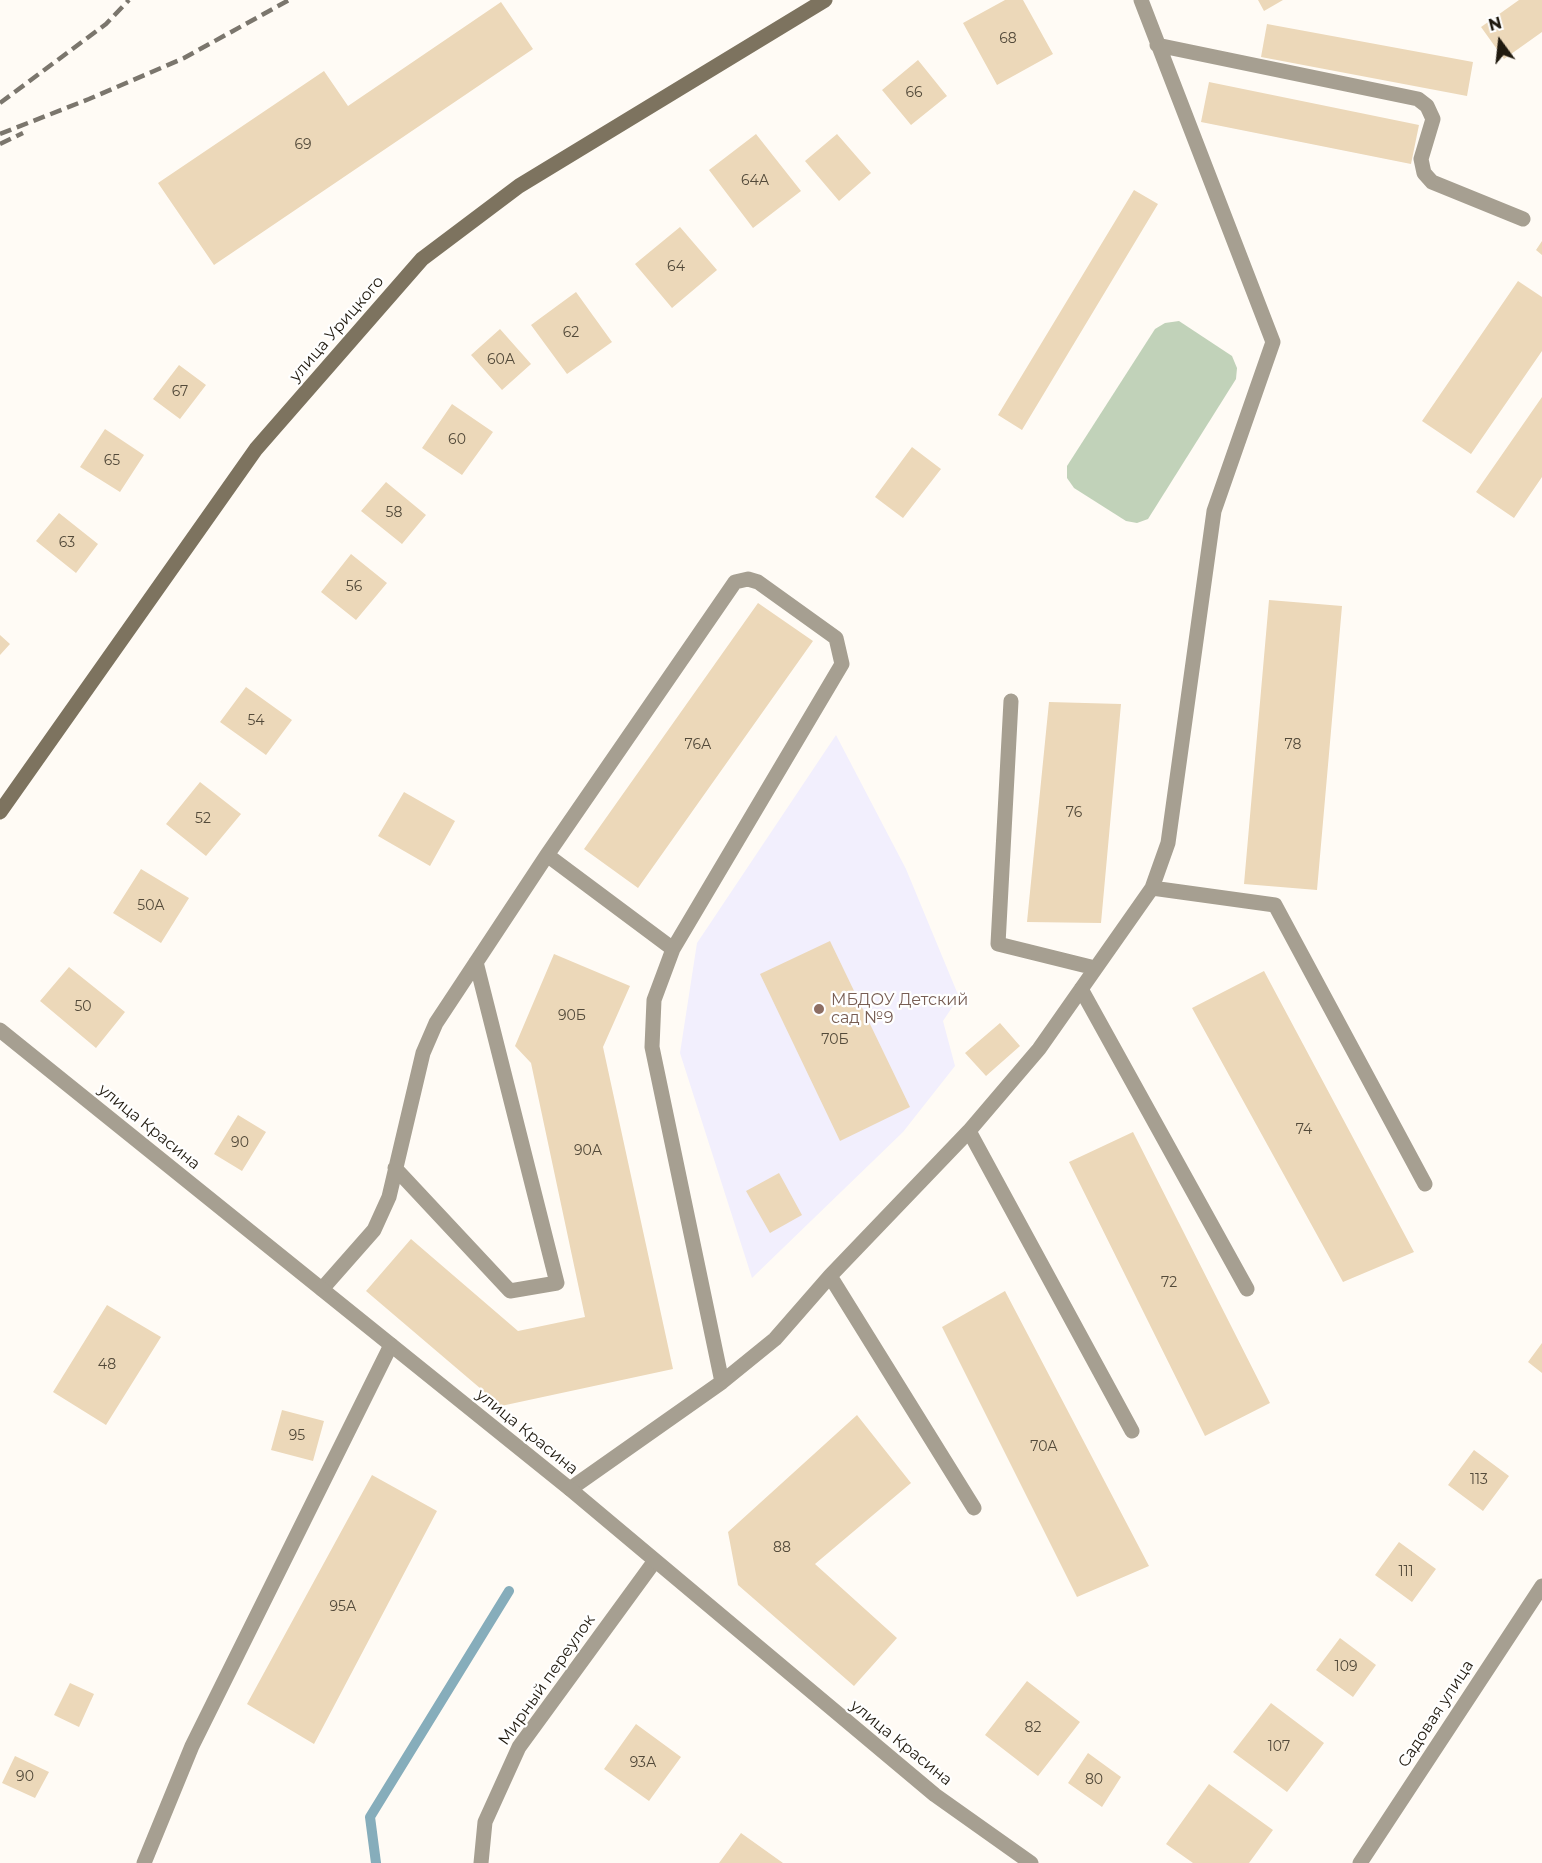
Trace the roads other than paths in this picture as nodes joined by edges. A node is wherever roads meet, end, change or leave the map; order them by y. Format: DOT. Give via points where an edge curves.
graph roads {
  1 [pos="825,0"];
  2 [pos="1141,0"];
  3 [pos="1157,45"];
  4 [pos="1523,219"];
  5 [pos="1011,701"];
  6 [pos="0,812"];
  7 [pos="547,855"];
  8 [pos="1152,888"];
  9 [pos="673,949"];
  10 [pos="476,962"];
  11 [pos="1095,968"];
  12 [pos="1081,988"];
  13 [pos="0,1030"];
  14 [pos="969,1131"];
  15 [pos="396,1168"];
  16 [pos="1425,1184"];
  17 [pos="830,1276"];
  18 [pos="322,1289"];
  19 [pos="1247,1289"];
  20 [pos="391,1345"];
  21 [pos="722,1382"];
  22 [pos="1132,1431"];
  23 [pos="570,1489"];
  24 [pos="974,1508"];
  25 [pos="654,1562"];
  26 [pos="1542,1586"];
  27 [pos="144,1863"];
  28 [pos="481,1863"];
  29 [pos="1031,1863"];
  30 [pos="1360,1863"];
  1 -- 6 [label="main road, улица Урицкого" via="519,186 422,259 256,449"];
  2 -- 3 [label="street"];
  3 -- 4 [label="street" via="1418,99 1433,119 1421,159 1424,173 1432,182"];
  3 -- 8 [label="street" via="1273,342 1214,511 1168,843"];
  5 -- 11 [label="street" via="998,944"];
  7 -- 9 [label="street"];
  7 -- 9 [label="street" via="735,582 758,582 836,638 842,664"];
  7 -- 10 [label="street"];
  8 -- 11 [label="street"];
  8 -- 16 [label="street" via="1275,905"];
  9 -- 21 [label="street" via="654,1000 652,1047"];
  10 -- 15 [label="street" via="436,1023 423,1053"];
  10 -- 15 [label="street" via="557,1283 510,1291"];
  11 -- 12 [label="street"];
  12 -- 14 [label="street" via="1039,1049"];
  12 -- 19 [label="street"];
  13 -- 18 [label="street, улица Красина"];
  14 -- 17 [label="street"];
  14 -- 22 [label="street"];
  15 -- 18 [label="street" via="389,1197 374,1230"];
  17 -- 21 [label="street" via="775,1339"];
  17 -- 24 [label="street"];
  18 -- 20 [label="street, улица Красина"];
  20 -- 23 [label="street, улица Красина"];
  20 -- 27 [label="street" via="192,1746"];
  21 -- 23 [label="street"];
  23 -- 25 [label="street, улица Красина"];
  25 -- 28 [label="street, Мирный переулок" via="519,1747 485,1822"];
  25 -- 29 [label="street, улица Красина" via="935,1795"];
  26 -- 30 [label="street, Садовая улица"];
}
